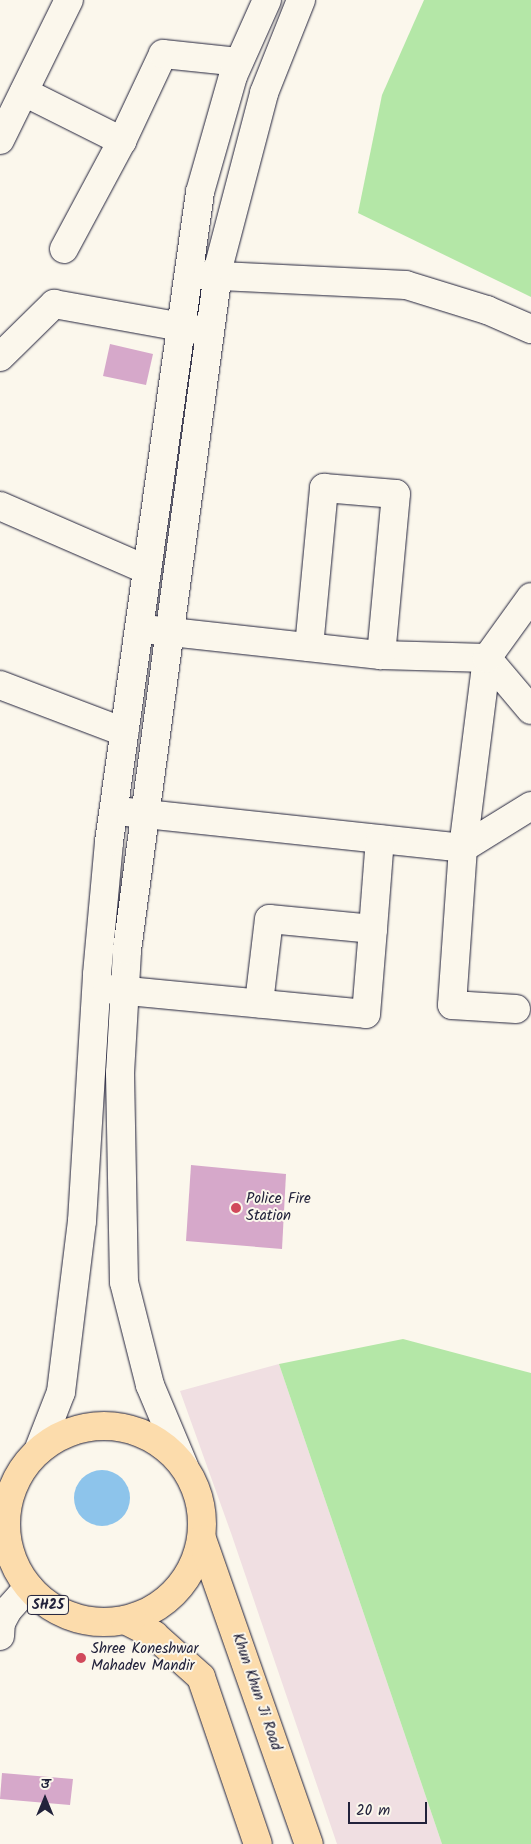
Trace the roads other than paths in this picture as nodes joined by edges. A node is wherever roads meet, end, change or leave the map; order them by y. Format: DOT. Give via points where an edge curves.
graph roads {
  1 [pos="69,0"];
  2 [pos="267,0"];
  3 [pos="301,0"];
  4 [pos="239,62"];
  5 [pos="24,92"];
  6 [pos="0,140"];
  7 [pos="122,140"];
  8 [pos="64,249"];
  9 [pos="189,273"];
  10 [pos="217,277"];
  11 [pos="181,328"];
  12 [pos="531,329"];
  13 [pos="210,332"];
  14 [pos="0,357"];
  15 [pos="0,506"];
  16 [pos="147,570"];
  17 [pos="531,597"];
  18 [pos="139,629"];
  19 [pos="171,632"];
  20 [pos="309,647"];
  21 [pos="381,655"];
  22 [pos="487,658"];
  23 [pos="0,685"];
  24 [pos="531,710"];
  25 [pos="124,732"];
  26 [pos="531,806"];
  27 [pos="113,811"];
  28 [pos="146,814"];
  29 [pos="380,839"];
  30 [pos="463,848"];
  31 [pos="374,929"];
  32 [pos="96,988"];
  33 [pos="124,991"];
  34 [pos="259,1003"];
  35 [pos="516,1009"];
  36 [pos="38,1450"];
  37 [pos="184,1466"];
  38 [pos="7,1487"];
  39 [pos="202,1540"];
  40 [pos="5,1551"];
  41 [pos="29,1587"];
  42 [pos="125,1620"];
  43 [pos="0,1636"];
  44 [pos="258,1844"];
  45 [pos="309,1844"];
  1 -- 5 [label="street"];
  2 -- 4 [label="street"];
  3 -- 10 [label="street" via="264,93 247,149"];
  4 -- 7 [label="street" via="162,54"];
  4 -- 9 [label="street" via="200,192"];
  5 -- 6 [label="street"];
  5 -- 7 [label="street"];
  7 -- 8 [label="street"];
  9 -- 10 [label="street"];
  9 -- 11 [label="street"];
  10 -- 12 [label="street" via="406,285 487,310"];
  10 -- 13 [label="street"];
  11 -- 13 [label="street"];
  11 -- 14 [label="street" via="54,304"];
  11 -- 16 [label="street"];
  13 -- 19 [label="street"];
  15 -- 16 [label="street"];
  16 -- 18 [label="street"];
  17 -- 22 [label="street"];
  18 -- 19 [label="street"];
  18 -- 25 [label="street"];
  19 -- 20 [label="street"];
  19 -- 28 [label="street"];
  20 -- 21 [label="street"];
  20 -- 21 [label="street" via="324,488 396,494"];
  21 -- 22 [label="street"];
  22 -- 24 [label="street"];
  22 -- 30 [label="street"];
  23 -- 25 [label="street"];
  25 -- 27 [label="street"];
  26 -- 30 [label="street"];
  27 -- 28 [label="street"];
  27 -- 32 [label="street"];
  28 -- 29 [label="street"];
  28 -- 33 [label="street"];
  29 -- 30 [label="street"];
  29 -- 31 [label="street"];
  30 -- 35 [label="street" via="452,1005"];
  31 -- 34 [label="street" via="269,919"];
  31 -- 34 [label="street" via="366,1014"];
  32 -- 33 [label="street"];
  32 -- 36 [label="street" via="82,1221 61,1392"];
  33 -- 34 [label="street"];
  33 -- 37 [label="street" via="120,1073 124,1282 150,1385"];
  36 -- 37 [label="main road, SH25" via="66,1433 98,1425 131,1429 161,1443"];
  36 -- 38 [label="main road, SH25"];
  37 -- 39 [label="main road, SH25" via="197,1488"];
  38 -- 40 [label="main road, SH25"];
  39 -- 42 [label="main road, SH25" via="193,1568 176,1592 152,1610"];
  39 -- 45 [label="main road, Khun Khun Ji Road / SH25"];
  40 -- 41 [label="main road, SH25"];
  41 -- 42 [label="main road, SH25" via="48,1605 72,1617 98,1622"];
  41 -- 43 [label="street" via="8,1610 1,1623"];
  42 -- 44 [label="main road" via="154,1635 201,1677"];
}
